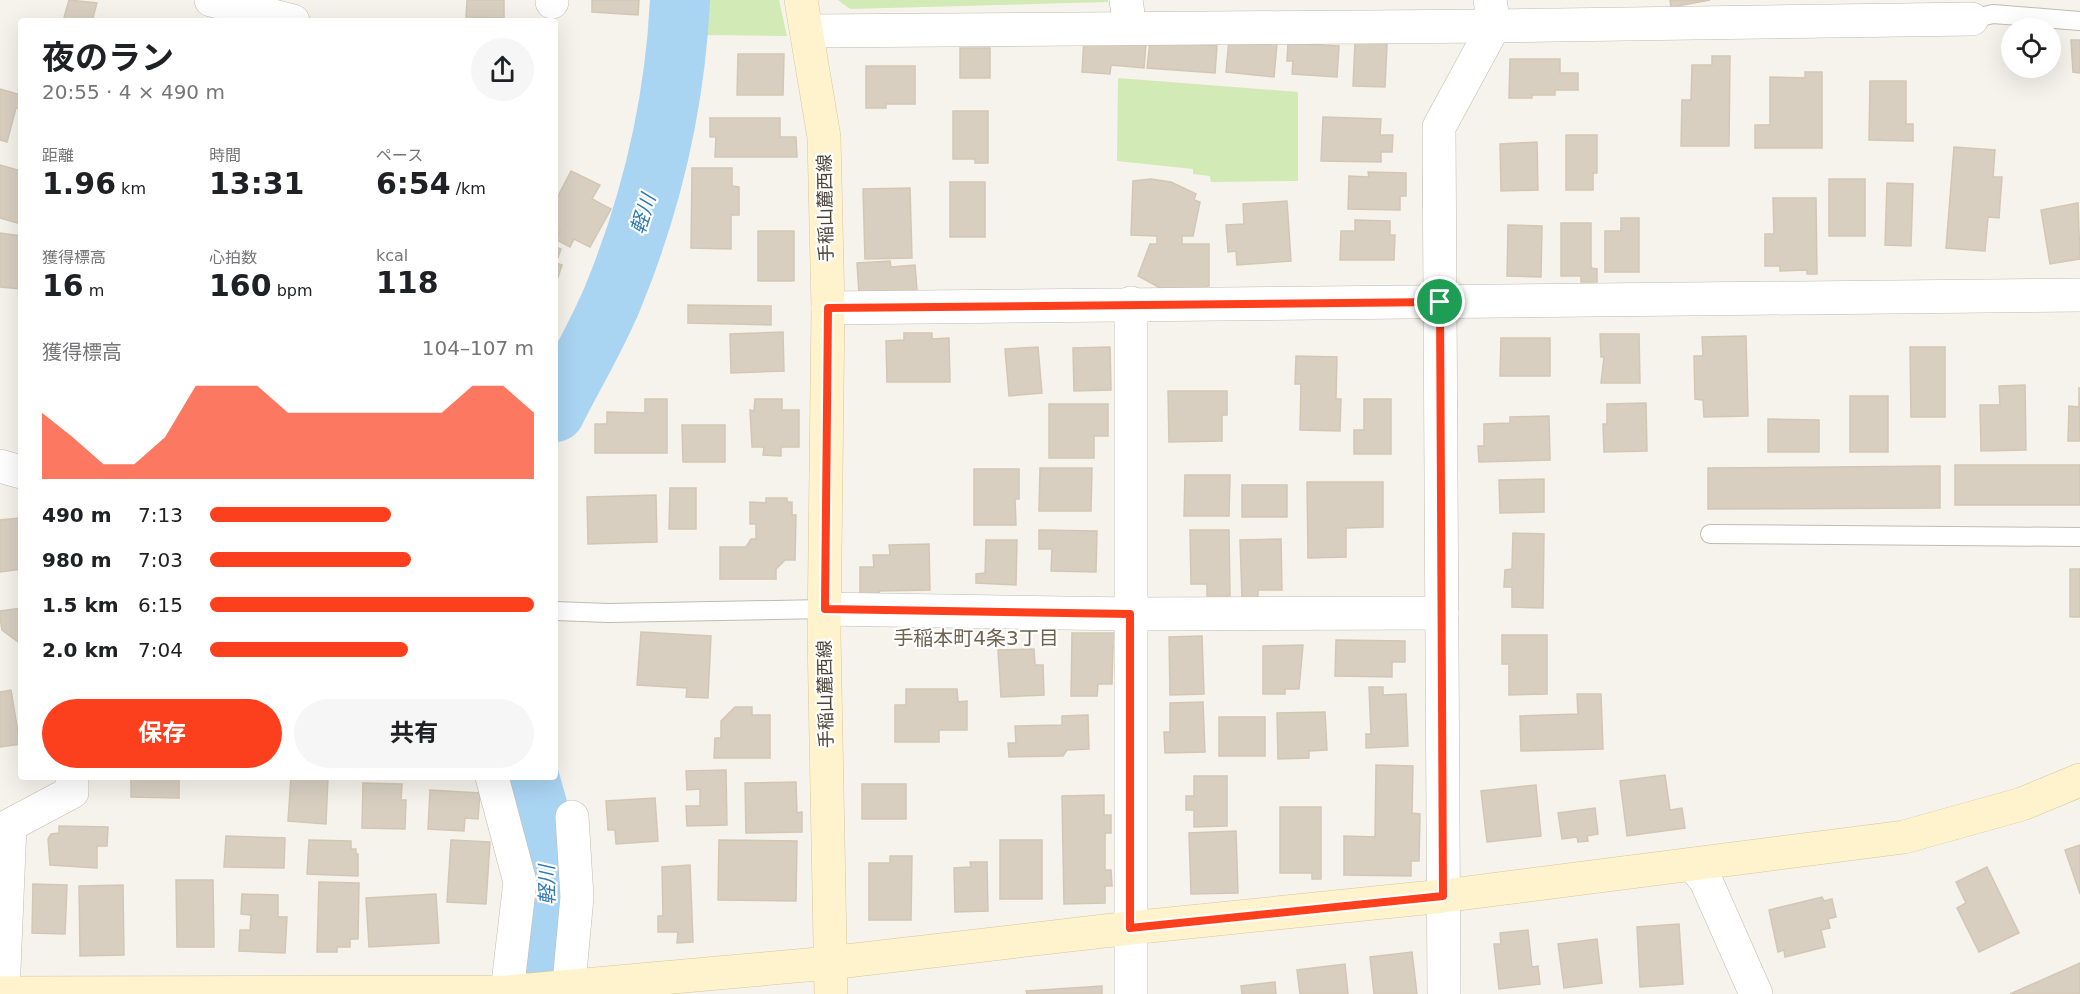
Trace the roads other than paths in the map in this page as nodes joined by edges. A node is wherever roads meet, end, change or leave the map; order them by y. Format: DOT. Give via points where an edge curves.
graph roads {
  1 [pos="211,0"];
  2 [pos="1492,13"];
  3 [pos="1128,14"];
  4 [pos="804,16"];
  5 [pos="280,18"];
  6 [pos="1972,19"];
  7 [pos="2080,21"];
  8 [pos="2080,295"];
  9 [pos="1440,302"];
  10 [pos="1131,303"];
  11 [pos="828,308"];
  12 [pos="0,466"];
  13 [pos="18,471"];
  14 [pos="1710,534"];
  15 [pos="2080,537"];
  16 [pos="825,609"];
  17 [pos="558,611"];
  18 [pos="1442,613"];
  19 [pos="1130,614"];
  20 [pos="72,780"];
  21 [pos="493,780"];
  22 [pos="2080,780"];
  23 [pos="572,817"];
  24 [pos="1694,866"];
  25 [pos="1443,896"];
  26 [pos="1130,928"];
  27 [pos="830,979"];
  28 [pos="569,990"];
  29 [pos="223,992"];
  30 [pos="507,992"];
  31 [pos="2,993"];
  32 [pos="1131,994"];
  33 [pos="1444,994"];
  34 [pos="1756,994"];
  1 -- 5 [label="street"];
  2 -- 3 [label="street"];
  2 -- 6 [label="street"];
  2 -- 9 [label="street" via="1439,127"];
  3 -- 4 [label="street"];
  4 -- 11 [label="street, 手稲山麓西線" via="824,137"];
  6 -- 7 [label="lane" via="1993,14"];
  8 -- 9 [label="street"];
  9 -- 10 [label="street"];
  9 -- 18 [label="street"];
  10 -- 11 [label="street"];
  10 -- 19 [label="street"];
  11 -- 16 [label="street, 手稲山麓西線"];
  12 -- 13 [label="street"];
  14 -- 15 [label="lane"];
  16 -- 17 [label="lane"];
  16 -- 19 [label="street"];
  16 -- 27 [label="street, 手稲山麓西線"];
  18 -- 19 [label="street"];
  18 -- 25 [label="street"];
  19 -- 26 [label="street"];
  20 -- 31 [label="street" via="72,792 10,825"];
  21 -- 30 [label="street" via="520,882"];
  22 -- 24 [label="street" via="2022,804 1904,837"];
  23 -- 28 [label="street" via="577,897"];
  24 -- 25 [label="street"];
  24 -- 34 [label="street" via="1706,881"];
  25 -- 26 [label="street"];
  25 -- 33 [label="street"];
  26 -- 27 [label="street"];
  26 -- 32 [label="street"];
  27 -- 28 [label="street"];
  28 -- 30 [label="street"];
  29 -- 30 [label="street"];
  29 -- 31 [label="street"];
}
